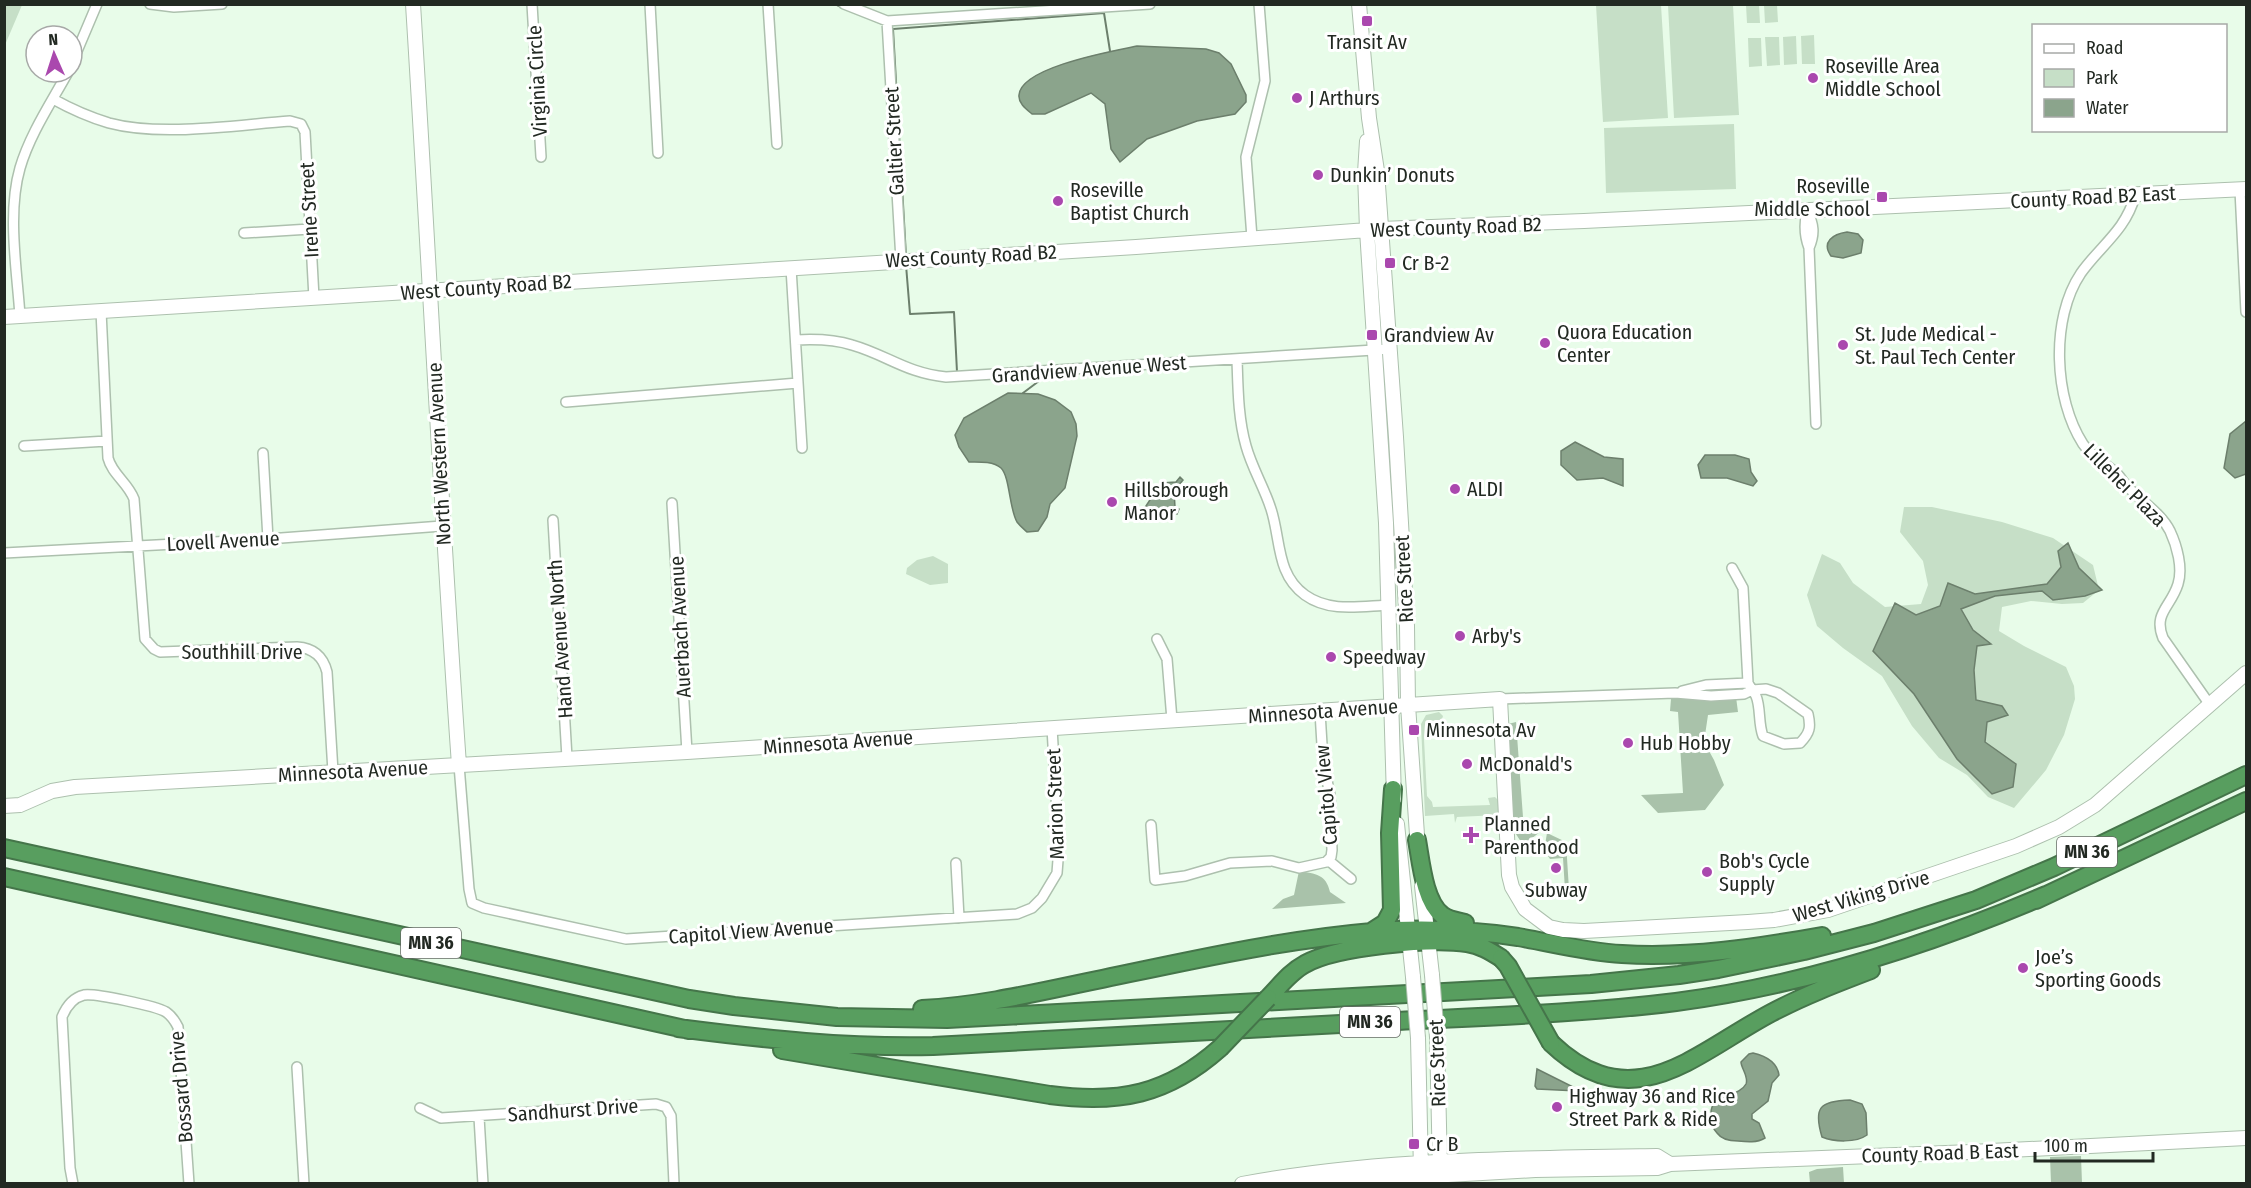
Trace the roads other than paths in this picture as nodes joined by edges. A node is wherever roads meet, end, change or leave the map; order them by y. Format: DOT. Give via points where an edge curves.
graph roads {
  1 [pos="97,4"];
  2 [pos="150,4"];
  3 [pos="222,4"];
  4 [pos="413,4"];
  5 [pos="532,4"];
  6 [pos="650,4"];
  7 [pos="768,4"];
  8 [pos="844,4"];
  9 [pos="968,4"];
  10 [pos="1150,4"];
  11 [pos="1259,4"];
  12 [pos="1359,4"];
  13 [pos="1060,7"];
  14 [pos="969,16"];
  15 [pos="887,21"];
  16 [pos="84,35"];
  17 [pos="61,84"];
  18 [pos="53,99"];
  19 [pos="777,144"];
  20 [pos="658,153"];
  21 [pos="541,157"];
  22 [pos="2244,189"];
  23 [pos="2135,196"];
  24 [pos="1939,205"];
  25 [pos="1807,211"];
  26 [pos="310,229"];
  27 [pos="1374,230"];
  28 [pos="244,233"];
  29 [pos="1252,238"];
  30 [pos="901,260"];
  31 [pos="791,268"];
  32 [pos="431,291"];
  33 [pos="314,298"];
  34 [pos="101,311"];
  35 [pos="2247,312"];
  36 [pos="20,316"];
  37 [pos="4,317"];
  38 [pos="795,340"];
  39 [pos="1390,349"];
  40 [pos="1374,350"];
  41 [pos="1236,359"];
  42 [pos="798,383"];
  43 [pos="566,402"];
  44 [pos="1816,424"];
  45 [pos="107,441"];
  46 [pos="24,447"];
  47 [pos="802,448"];
  48 [pos="263,453"];
  49 [pos="672,503"];
  50 [pos="552,520"];
  51 [pos="442,526"];
  52 [pos="268,540"];
  53 [pos="138,545"];
  54 [pos="4,553"];
  55 [pos="1732,568"];
  56 [pos="1390,605"];
  57 [pos="1158,639"];
  58 [pos="2247,673"];
  59 [pos="1750,686"];
  60 [pos="1500,699"];
  61 [pos="1408,705"];
  62 [pos="2210,705"];
  63 [pos="1392,706"];
  64 [pos="1320,712"];
  65 [pos="1172,720"];
  66 [pos="1052,728"];
  67 [pos="687,752"];
  68 [pos="567,758"];
  69 [pos="459,765"];
  70 [pos="333,772"];
  71 [pos="2247,775"];
  72 [pos="1393,789"];
  73 [pos="2247,801"];
  74 [pos="4,806"];
  75 [pos="1151,825"];
  76 [pos="4,839"];
  77 [pos="1417,840"];
  78 [pos="4,848"];
  79 [pos="1328,860"];
  80 [pos="956,864"];
  81 [pos="93,867"];
  82 [pos="4,877"];
  83 [pos="1351,879"];
  84 [pos="4,883"];
  85 [pos="88,895"];
  86 [pos="2046,895"];
  87 [pos="472,903"];
  88 [pos="1032,908"];
  89 [pos="1923,917"];
  90 [pos="959,918"];
  91 [pos="1371,932"];
  92 [pos="1428,935"];
  93 [pos="1408,936"];
  94 [pos="1518,937"];
  95 [pos="770,1011"];
  96 [pos="678,1028"];
  97 [pos="297,1068"];
  98 [pos="420,1108"];
  99 [pos="479,1117"];
  100 [pos="2247,1138"];
  101 [pos="1421,1174"];
  102 [pos="1440,1174"];
  103 [pos="73,1184"];
  104 [pos="189,1184"];
  105 [pos="304,1184"];
  106 [pos="483,1184"];
  107 [pos="674,1184"];
  108 [pos="1242,1184"];
  109 [pos="1292,1184"];
  1 -- 16 [label="street"];
  2 -- 3 [label="street"];
  4 -- 32 [label="street, North Western Avenue"];
  5 -- 21 [label="street, Virginia Circle"];
  6 -- 20 [label="street"];
  7 -- 19 [label="street"];
  8 -- 15 [label="street"];
  9 -- 14 [label="street"];
  10 -- 13 [label="street"];
  11 -- 29 [label="street" via="1265,81 1246,156"];
  12 -- 27 [label="street, Rice Street" via="1369,118 1365,173"];
  13 -- 14 [label="street"];
  14 -- 15 [label="street"];
  15 -- 30 [label="street, Galtier Street"];
  17 -- 18 [label="street"];
  18 -- 26 [label="street, Irene Street" via="89,116 130,127 301,124 305,132"];
  18 -- 36 [label="street" via="26,152 16,185 14,220"];
  22 -- 23 [label="street, County Road B2 East"];
  22 -- 35 [label="street"];
  23 -- 24 [label="street, County Road B2 East"];
  23 -- 62 [label="street, Lillehei Plaza" via="2123,224 2072,289 2062,330 2060,378 2083,444 2116,472 2170,530 2180,573 2174,595 2158,624 2173,654"];
  24 -- 25 [label="street, West County Road B2"];
  25 -- 27 [label="street, West County Road B2"];
  25 -- 44 [label="street" via="1804,223 1809,248"];
  26 -- 28 [label="street"];
  26 -- 33 [label="street, Irene Street"];
  27 -- 29 [label="street, West County Road B2"];
  27 -- 39 [label="street, Rice Street"];
  27 -- 40 [label="street, Rice Street"];
  29 -- 30 [label="street, West County Road B2"];
  30 -- 31 [label="street, West County Road B2"];
  31 -- 32 [label="street, West County Road B2"];
  31 -- 38 [label="street"];
  32 -- 33 [label="street, West County Road B2"];
  32 -- 51 [label="street, North Western Avenue"];
  33 -- 34 [label="street, West County Road B2"];
  34 -- 36 [label="street, West County Road B2"];
  34 -- 45 [label="street"];
  36 -- 37 [label="street, West County Road B2"];
  38 -- 41 [label="street, Grandview Avenue West" via="845,343 908,369 946,377"];
  38 -- 42 [label="street"];
  39 -- 40 [label="street, Grandview Avenue West"];
  39 -- 61 [label="street, Rice Street"];
  40 -- 41 [label="street, Grandview Avenue West"];
  40 -- 56 [label="street, Rice Street"];
  41 -- 56 [label="street" via="1245,445 1271,507 1280,557 1289,579 1304,594 1324,605"];
  42 -- 43 [label="street"];
  42 -- 47 [label="street"];
  45 -- 46 [label="street"];
  45 -- 53 [label="street" via="110,465 134,499"];
  48 -- 52 [label="street"];
  49 -- 67 [label="street, Auerbach Avenue"];
  50 -- 68 [label="street, Hand Avenue North"];
  51 -- 52 [label="street, Lovell Avenue"];
  51 -- 69 [label="street, North Western Avenue"];
  52 -- 53 [label="street, Lovell Avenue"];
  53 -- 54 [label="street, Lovell Avenue"];
  53 -- 70 [label="street, Southhill Drive" via="144,634 154,649 166,652 303,647 321,658 327,674"];
  55 -- 59 [label="street" via="1743,588"];
  56 -- 63 [label="street, Rice Street"];
  57 -- 65 [label="street" via="1167,659"];
  58 -- 62 [label="street, West Viking Drive"];
  59 -- 59 [label="street, Minnesota Avenue" via="1757,698 1763,736 1784,744 1800,743 1811,726 1808,714 1778,693"];
  59 -- 60 [label="street, Minnesota Avenue" via="1744,694 1711,696 1675,693"];
  60 -- 61 [label="street, Minnesota Avenue"];
  60 -- 62 [label="street, West Viking Drive" via="1512,887 1536,919 1548,927 1577,931 1802,916 1861,900 2016,846 2095,805"];
  61 -- 63 [label="street, Minnesota Avenue"];
  61 -- 77 [label="street, Rice Street"];
  63 -- 64 [label="street, Minnesota Avenue"];
  63 -- 72 [label="street, Rice Street"];
  64 -- 65 [label="street, Minnesota Avenue"];
  64 -- 79 [label="street, Capitol View" via="1330,795 1332,850"];
  65 -- 66 [label="street, Minnesota Avenue"];
  66 -- 67 [label="street, Minnesota Avenue"];
  66 -- 88 [label="street, Marion Street" via="1057,873"];
  67 -- 68 [label="street, Minnesota Avenue"];
  68 -- 69 [label="street, Minnesota Avenue"];
  69 -- 70 [label="street, Minnesota Avenue"];
  69 -- 87 [label="street, North Western Avenue"];
  70 -- 74 [label="street, Minnesota Avenue" via="75,787 20,805"];
  71 -- 89 [label="highway, MN 36" via="2055,867"];
  72 -- 91 [label="highway" via="1392,910 1385,924"];
  72 -- 93 [label="street, Rice Street"];
  73 -- 86 [label="highway, MN 36"];
  75 -- 79 [label="street, Capitol View" via="1155,880 1230,863 1272,861 1299,868"];
  76 -- 81 [label="highway"];
  77 -- 92 [label="street, Rice Street"];
  77 -- 94 [label="highway" via="1432,903 1444,916"];
  78 -- 81 [label="highway, MN 36"];
  79 -- 83 [label="street"];
  80 -- 90 [label="street"];
  81 -- 95 [label="highway, MN 36" via="644,990"];
  82 -- 85 [label="highway, MN 36"];
  84 -- 85 [label="highway"];
  85 -- 96 [label="highway, MN 36"];
  86 -- 92 [label="highway, bridge" via="1966,935 1797,1000 1695,1058 1648,1077 1612,1078 1594,1073 1565,1056 1551,1043 1501,958 1482,947"];
  86 -- 96 [label="highway, MN 36" via="1979,924 1829,971 1712,996 1593,1010 913,1047 802,1042"];
  87 -- 90 [label="street, Capitol View Avenue" via="626,939"];
  88 -- 90 [label="street, Capitol View Avenue" via="1017,914"];
  89 -- 94 [label="highway" via="1746,949 1692,954 1621,954"];
  89 -- 95 [label="highway, MN 36" via="1803,951 1718,969 1591,984 946,1019"];
  91 -- 93 [label="highway"];
  91 -- 95 [label="highway" via="1259,947 966,1006"];
  92 -- 93 [label="highway"];
  92 -- 94 [label="highway" via="1454,929"];
  92 -- 102 [label="street, Rice Street, bridge" via="1437,1037"];
  93 -- 96 [label="highway, bridge" via="1306,963 1220,1048 1192,1070 1162,1087 1125,1096 1092,1099 1050,1095 747,1044"];
  93 -- 101 [label="street, Rice Street, bridge" via="1418,1038"];
  97 -- 105 [label="street"];
  98 -- 99 [label="street, Sandhurst Drive" via="441,1118"];
  99 -- 106 [label="street"];
  99 -- 107 [label="street, Sandhurst Drive" via="656,1104 666,1107 671,1116"];
  100 -- 102 [label="street, County Road B East" via="1670,1164 1657,1168"];
  101 -- 102 [label="street, County Road B East"];
  101 -- 108 [label="street" via="1293,1174"];
  101 -- 109 [label="street"];
  103 -- 104 [label="street, Bossard Drive" via="61,1025 68,1004 90,994 157,1009 175,1020 180,1035"];
}
